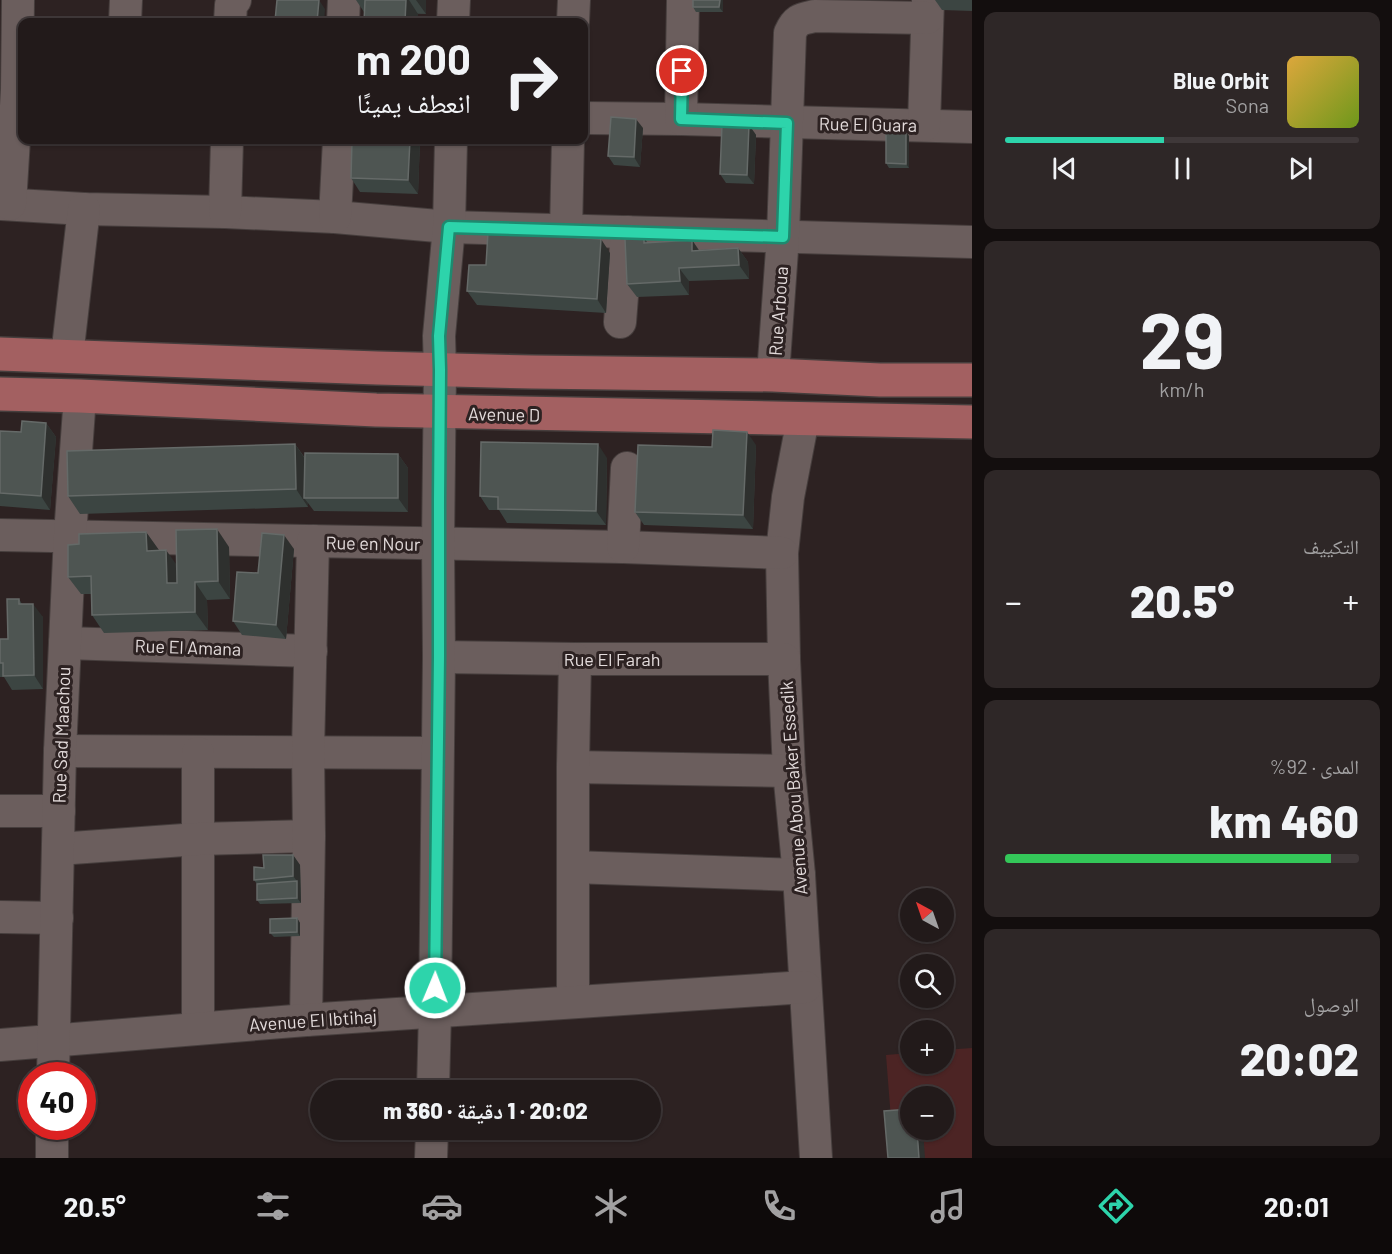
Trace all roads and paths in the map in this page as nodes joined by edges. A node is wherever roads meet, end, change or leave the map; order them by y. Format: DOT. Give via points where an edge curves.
graph roads {
  1 [pos="18,0"];
  2 [pos="126,0"];
  3 [pos="235,0"];
  4 [pos="344,0"];
  5 [pos="454,0"];
  6 [pos="574,0"];
  7 [pos="683,0"];
  8 [pos="928,9"];
  9 [pos="125,18"];
  10 [pos="230,18"];
  11 [pos="343,18"];
  12 [pos="453,18"];
  13 [pos="573,18"];
  14 [pos="13,90"];
  15 [pos="588,118"];
  16 [pos="681,119"];
  17 [pos="787,123"];
  18 [pos="924,125"];
  19 [pos="972,128"];
  20 [pos="227,144"];
  21 [pos="339,144"];
  22 [pos="451,144"];
  23 [pos="568,144"];
  24 [pos="5,204"];
  25 [pos="84,209"];
  26 [pos="225,212"];
  27 [pos="335,217"];
  28 [pos="449,227"];
  29 [pos="566,231"];
  30 [pos="627,232"];
  31 [pos="783,237"];
  32 [pos="972,242"];
  33 [pos="620,322"];
  34 [pos="0,354"];
  35 [pos="67,356"];
  36 [pos="440,370"];
  37 [pos="773,375"];
  38 [pos="972,380"];
  39 [pos="0,393"];
  40 [pos="80,396"];
  41 [pos="440,412"];
  42 [pos="803,419"];
  43 [pos="972,422"];
  44 [pos="627,468"];
  45 [pos="0,535"];
  46 [pos="70,536"];
  47 [pos="314,541"];
  48 [pos="438,544"];
  49 [pos="624,547"];
  50 [pos="782,553"];
  51 [pos="64,643"];
  52 [pos="311,651"];
  53 [pos="439,657"];
  54 [pos="575,659"];
  55 [pos="784,659"];
  56 [pos="60,751"];
  57 [pos="308,752"];
  58 [pos="198,753"];
  59 [pos="437,753"];
  60 [pos="573,767"];
  61 [pos="789,771"];
  62 [pos="0,811"];
  63 [pos="59,812"];
  64 [pos="309,836"];
  65 [pos="198,839"];
  66 [pos="58,849"];
  67 [pos="573,867"];
  68 [pos="798,875"];
  69 [pos="0,917"];
  70 [pos="57,918"];
  71 [pos="805,987"];
  72 [pos="573,1002"];
  73 [pos="435,1011"];
  74 [pos="306,1020"];
  75 [pos="198,1028"];
  76 [pos="54,1041"];
  77 [pos="0,1045"];
  78 [pos="53,1062"];
  79 [pos="433,1080"];
  80 [pos="52,1140"];
  81 [pos="432,1140"];
  82 [pos="52,1158"];
  83 [pos="431,1158"];
  84 [pos="816,1158"];
  1 -- 14 [label="street"];
  2 -- 9 [label="street"];
  3 -- 10 [label="street"];
  4 -- 11 [label="street"];
  5 -- 12 [label="street"];
  6 -- 13 [label="street"];
  7 -- 16 [label="street"];
  8 -- 17 [label="street, Rue Arboua" via="815,16 794,24 790,33"];
  8 -- 18 [label="street"];
  14 -- 24 [label="street"];
  15 -- 16 [label="street, Rue El Guara"];
  16 -- 17 [label="street, Rue El Guara"];
  17 -- 18 [label="street, Rue El Guara"];
  17 -- 31 [label="street, Rue Arboua"];
  18 -- 19 [label="street, Rue El Guara"];
  20 -- 26 [label="street"];
  21 -- 27 [label="street"];
  22 -- 28 [label="street"];
  23 -- 29 [label="street"];
  24 -- 25 [label="street"];
  25 -- 26 [label="street"];
  25 -- 35 [label="street"];
  26 -- 27 [label="street"];
  27 -- 28 [label="street"];
  28 -- 29 [label="street"];
  28 -- 36 [label="street" via="439,336"];
  29 -- 30 [label="street"];
  30 -- 31 [label="street"];
  30 -- 33 [label="street"];
  31 -- 32 [label="street"];
  31 -- 37 [label="street, Rue Arboua"];
  34 -- 35 [label="main road"];
  35 -- 36 [label="main road"];
  36 -- 37 [label="main road"];
  36 -- 41 [label="street"];
  37 -- 38 [label="main road"];
  39 -- 40 [label="main road, Avenue D"];
  40 -- 41 [label="main road, Avenue D"];
  40 -- 46 [label="street, Rue Sad Maachou"];
  41 -- 42 [label="main road, Avenue D"];
  41 -- 48 [label="street"];
  42 -- 43 [label="main road, Avenue D"];
  42 -- 50 [label="street, Avenue Abou Baker Essedik"];
  44 -- 49 [label="street"];
  45 -- 46 [label="street, Rue en Nour"];
  46 -- 47 [label="street, Rue en Nour"];
  46 -- 51 [label="street, Rue Sad Maachou"];
  47 -- 48 [label="street, Rue en Nour"];
  47 -- 52 [label="street"];
  48 -- 49 [label="street, Rue en Nour"];
  48 -- 53 [label="street"];
  49 -- 50 [label="street, Rue en Nour"];
  50 -- 55 [label="street, Avenue Abou Baker Essedik"];
  51 -- 52 [label="street, Rue El Amana"];
  51 -- 56 [label="street, Rue Sad Maachou"];
  52 -- 57 [label="street"];
  53 -- 54 [label="street, Rue El Farah"];
  53 -- 59 [label="street"];
  54 -- 55 [label="street, Rue El Farah"];
  54 -- 60 [label="street"];
  55 -- 61 [label="street, Avenue Abou Baker Essedik"];
  56 -- 58 [label="street"];
  56 -- 63 [label="street, Rue Sad Maachou"];
  57 -- 58 [label="street"];
  57 -- 59 [label="street"];
  57 -- 64 [label="street"];
  58 -- 65 [label="street"];
  59 -- 73 [label="street"];
  60 -- 61 [label="street"];
  60 -- 67 [label="street"];
  61 -- 68 [label="street, Avenue Abou Baker Essedik"];
  62 -- 63 [label="street"];
  63 -- 66 [label="street, Rue Sad Maachou"];
  64 -- 65 [label="street"];
  64 -- 74 [label="street"];
  65 -- 66 [label="street"];
  65 -- 75 [label="street"];
  66 -- 70 [label="street, Rue Sad Maachou"];
  67 -- 68 [label="street"];
  67 -- 72 [label="street"];
  68 -- 71 [label="street, Avenue Abou Baker Essedik"];
  69 -- 70 [label="street"];
  70 -- 76 [label="street, Rue Sad Maachou"];
  71 -- 72 [label="street, Avenue El Ibtihaj"];
  71 -- 84 [label="street, Avenue Abou Baker Essedik"];
  72 -- 73 [label="street, Avenue El Ibtihaj"];
  73 -- 74 [label="street, Avenue El Ibtihaj"];
  73 -- 79 [label="street"];
  74 -- 75 [label="street, Avenue El Ibtihaj"];
  75 -- 76 [label="street, Avenue El Ibtihaj"];
  76 -- 77 [label="street, Avenue El Ibtihaj"];
  76 -- 78 [label="street, Rue Sad Maachou"];
  80 -- 82 [label="street"];
  81 -- 83 [label="street"];
}
